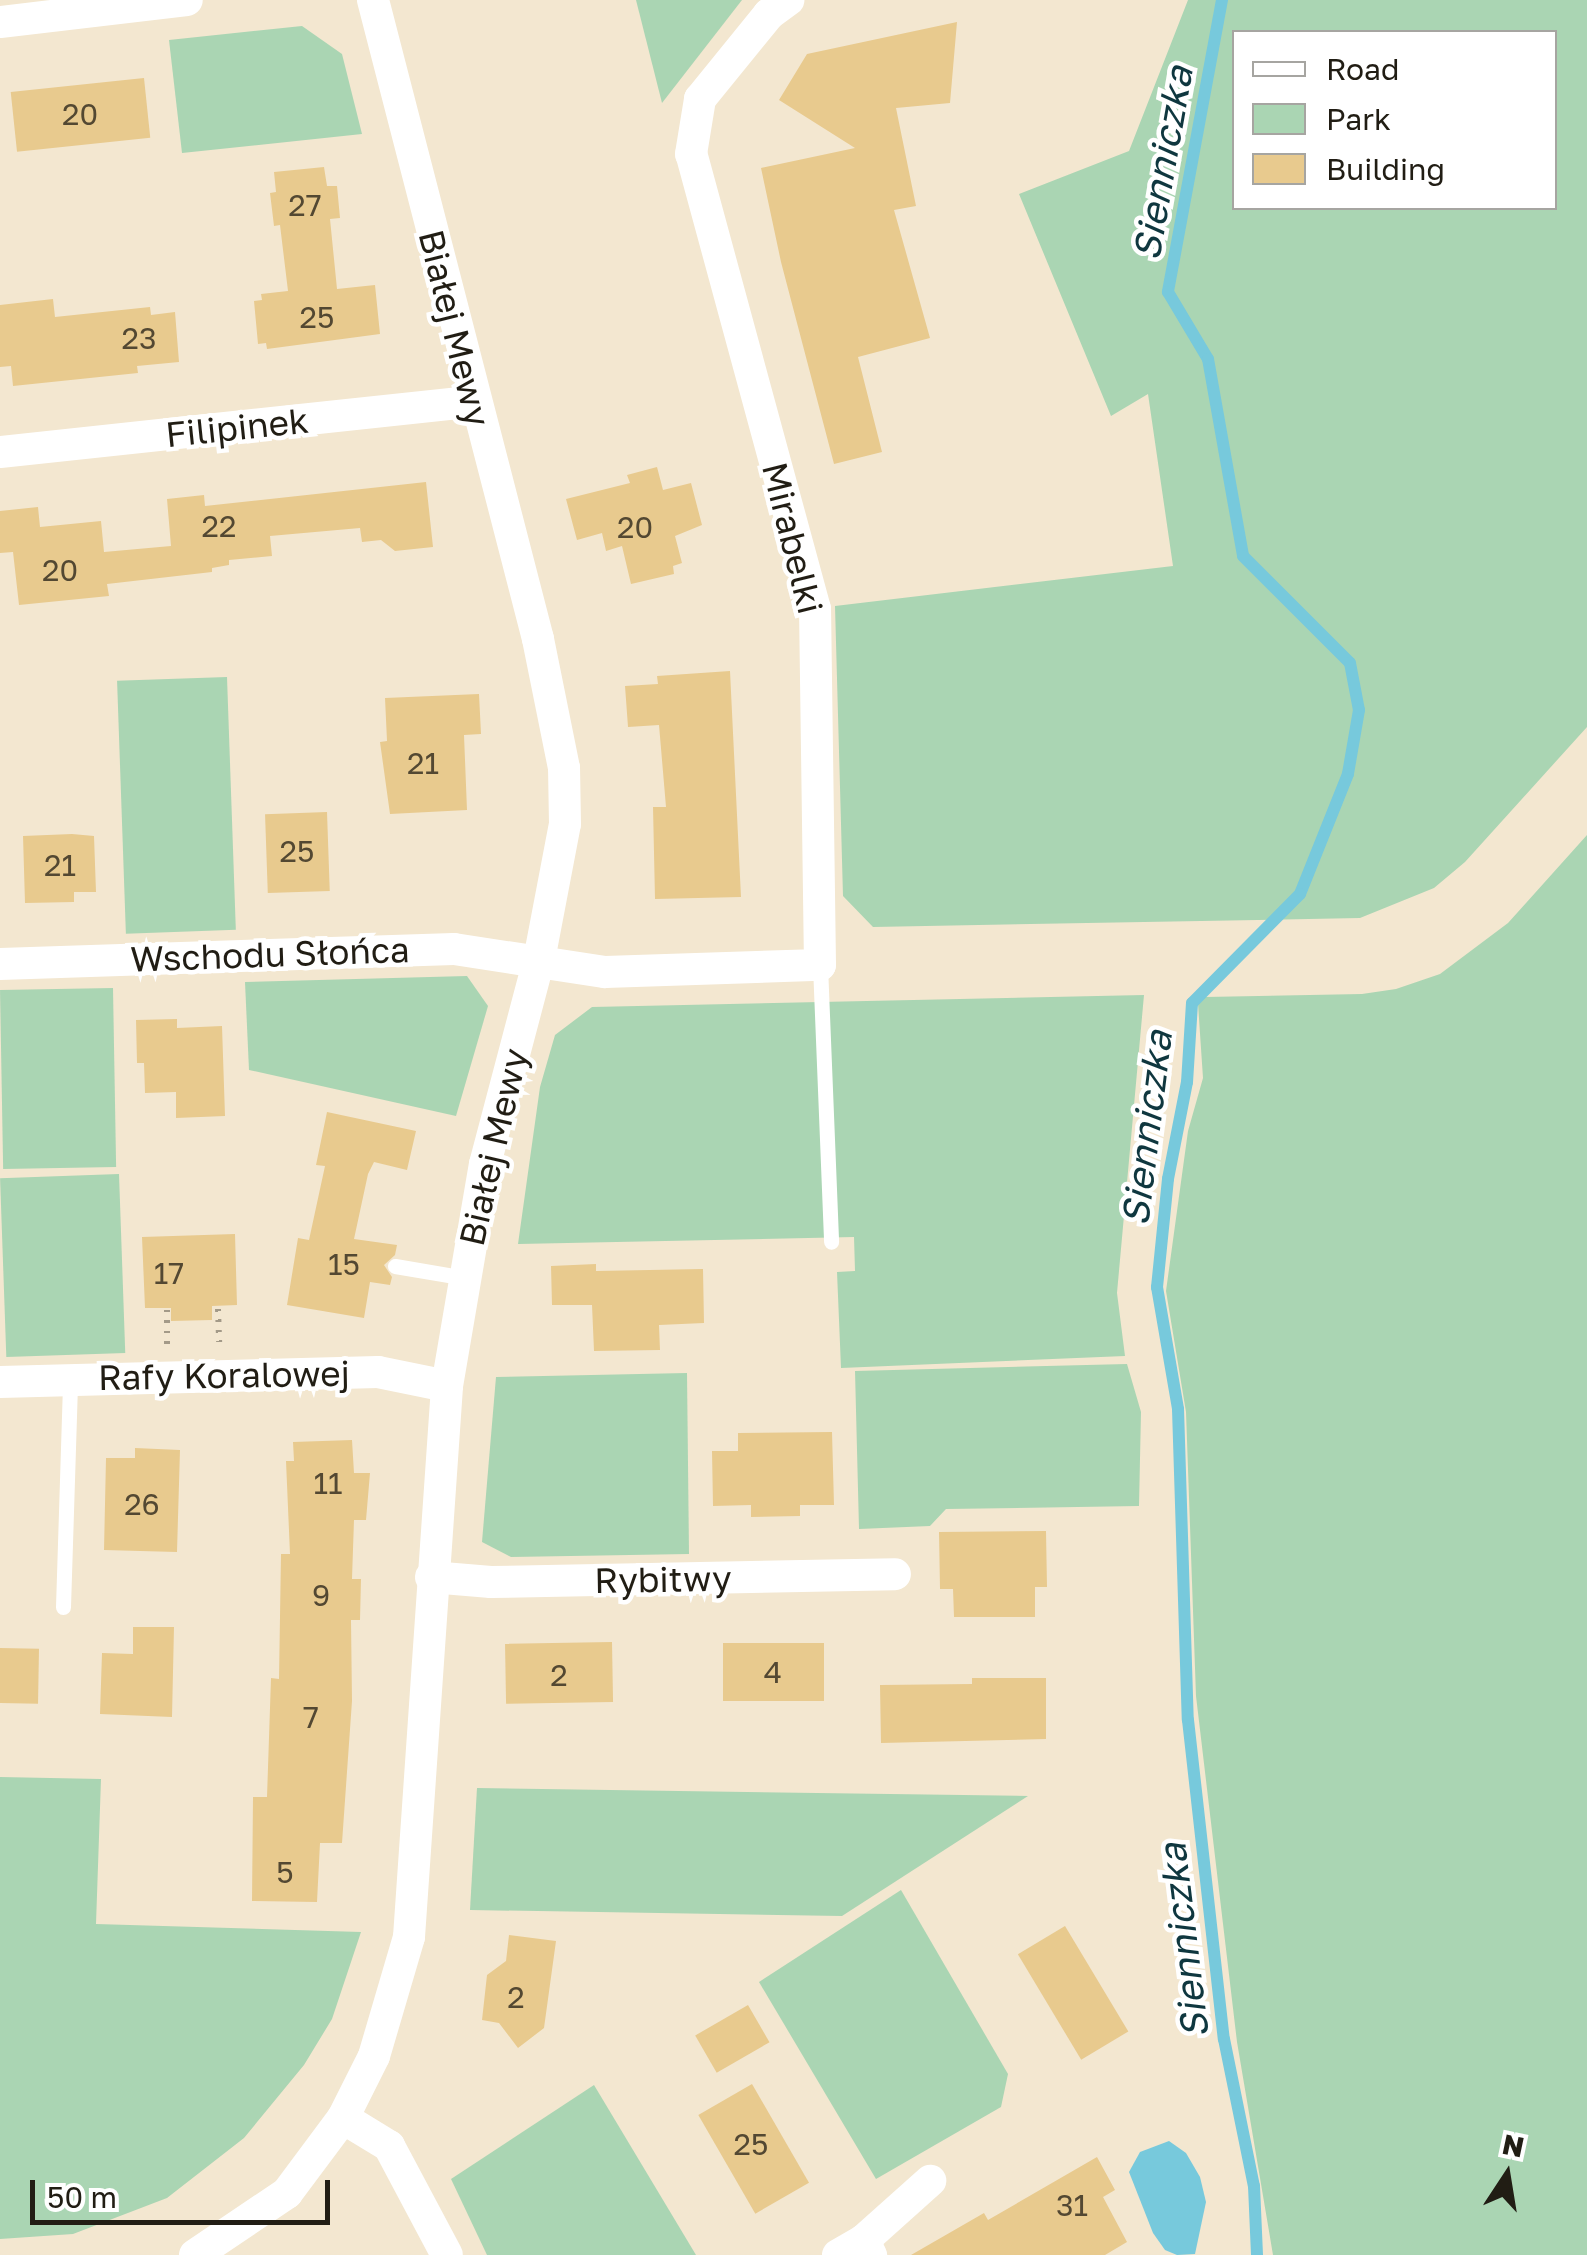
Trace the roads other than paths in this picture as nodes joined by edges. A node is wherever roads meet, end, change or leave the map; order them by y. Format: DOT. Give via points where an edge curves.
graph roads {
  1 [pos="187,0"];
  2 [pos="372,0"];
  3 [pos="788,0"];
  4 [pos="0,22"];
  5 [pos="474,401"];
  6 [pos="0,452"];
  7 [pos="539,960"];
  8 [pos="0,964"];
  9 [pos="820,964"];
  10 [pos="831,1242"];
  11 [pos="396,1266"];
  12 [pos="465,1278"];
  13 [pos="70,1379"];
  14 [pos="0,1382"];
  15 [pos="447,1386"];
  16 [pos="895,1574"];
  17 [pos="432,1577"];
  18 [pos="64,1607"];
  19 [pos="343,2118"];
  20 [pos="930,2182"];
  21 [pos="858,2250"];
  22 [pos="202,2252"];
  23 [pos="447,2255"];
  1 -- 4 [label="street"];
  2 -- 5 [label="street, Białej Mewy"];
  3 -- 9 [label="street, Mirabelki" via="700,99 690,154 815,609"];
  5 -- 6 [label="street, Filipinek"];
  5 -- 7 [label="street, Białej Mewy" via="538,639 564,768 565,824"];
  7 -- 8 [label="street, Wschodu Słońca" via="454,949"];
  7 -- 9 [label="street, Wschodu Słońca" via="606,972"];
  7 -- 12 [label="street, Białej Mewy" via="493,1126"];
  9 -- 10 [label="lane, Mirabelki"];
  11 -- 12 [label="lane"];
  12 -- 15 [label="street, Białej Mewy"];
  13 -- 14 [label="street, Rafy Koralowej"];
  13 -- 15 [label="street, Rafy Koralowej" via="378,1372"];
  13 -- 18 [label="lane"];
  15 -- 17 [label="street, Białej Mewy"];
  16 -- 17 [label="street, Rybitwy" via="491,1582"];
  17 -- 19 [label="street, Białej Mewy" via="409,1937 374,2056"];
  19 -- 22 [label="street, Białej Mewy" via="287,2193"];
  19 -- 23 [label="street" via="389,2146"];
  20 -- 21 [label="street"];
}
